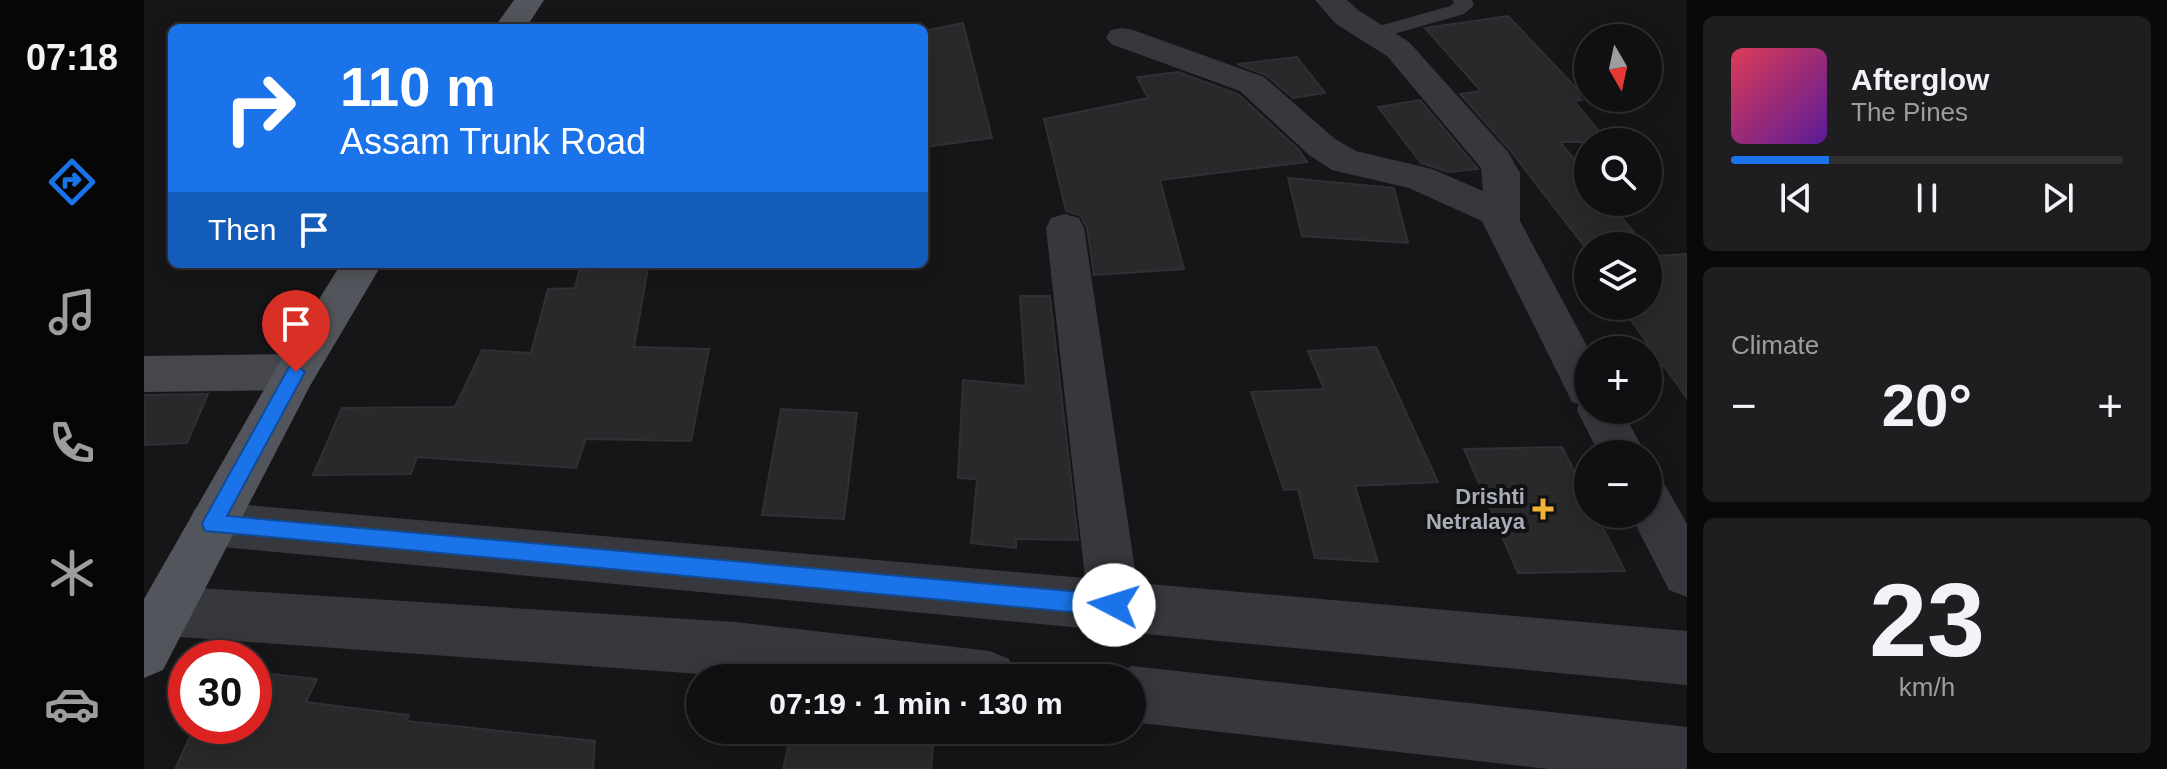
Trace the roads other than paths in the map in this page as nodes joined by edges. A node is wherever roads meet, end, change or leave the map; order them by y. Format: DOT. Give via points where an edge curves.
graph roads {
  1 [pos="529,0"];
  2 [pos="1330,0"];
  3 [pos="1462,0"];
  4 [pos="513,24"];
  5 [pos="1376,33"];
  6 [pos="1122,37"];
  7 [pos="1501,214"];
  8 [pos="1065,228"];
  9 [pos="360,268"];
  10 [pos="1574,363"];
  11 [pos="296,372"];
  12 [pos="144,374"];
  13 [pos="212,524"];
  14 [pos="1662,526"];
  15 [pos="1687,573"];
  16 [pos="1114,605"];
  17 [pos="155,631"];
  18 [pos="1687,658"];
  19 [pos="867,664"];
  20 [pos="1146,696"];
  21 [pos="1687,756"];
  1 -- 4 [label="main road"];
  2 -- 5 [label="street"];
  3 -- 5 [label="lane" via="1464,5 1457,10"];
  5 -- 7 [label="street" via="1398,49 1495,161 1502,173"];
  6 -- 7 [label="street" via="1252,84 1345,161 1419,178"];
  7 -- 10 [label="street" via="1511,245"];
  8 -- 16 [label="street"];
  9 -- 11 [label="main road"];
  11 -- 12 [label="street"];
  11 -- 13 [label="main road"];
  13 -- 16 [label="street"];
  13 -- 17 [label="main road"];
  14 -- 15 [label="street"];
  16 -- 18 [label="street"];
  17 -- 19 [label="street" via="735,649"];
  20 -- 21 [label="street"];
}
